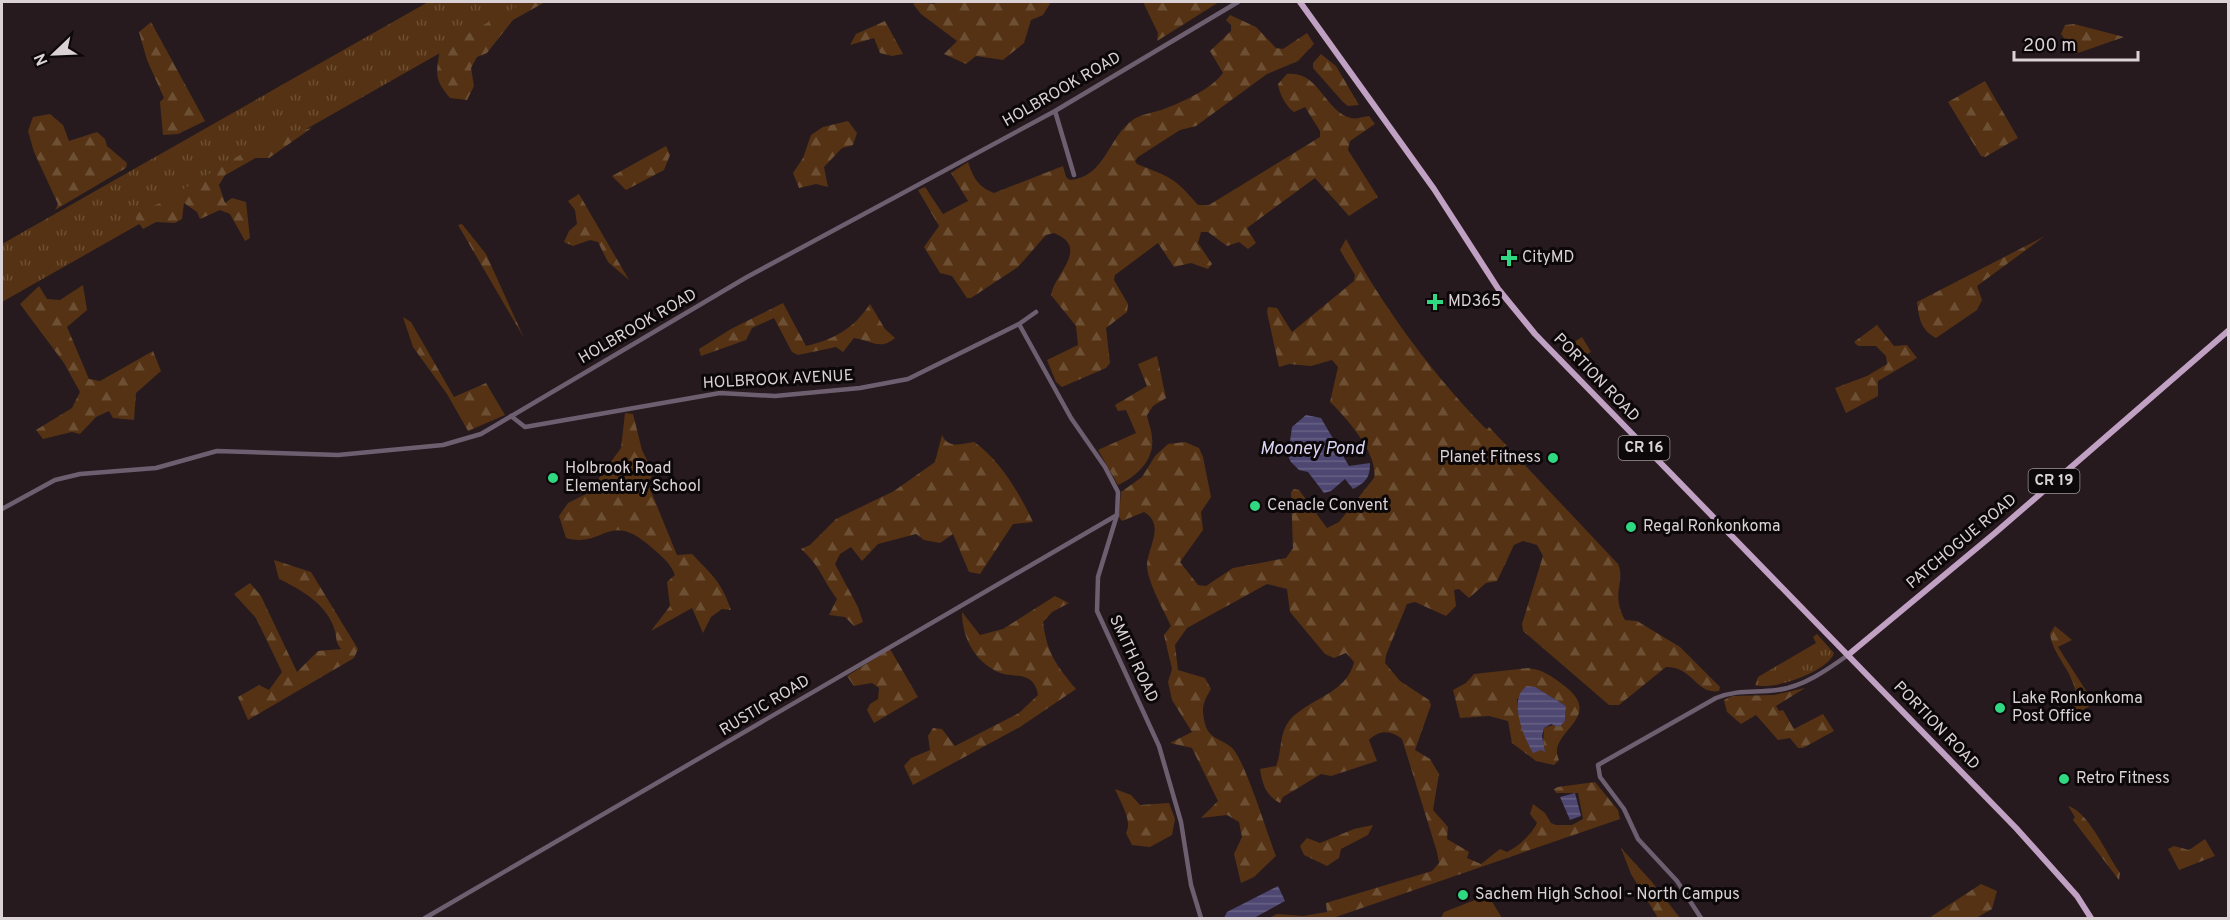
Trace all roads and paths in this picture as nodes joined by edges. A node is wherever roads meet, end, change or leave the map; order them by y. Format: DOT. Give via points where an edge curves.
graph roads {
  1 [pos="1238,2"];
  2 [pos="1300,2"];
  3 [pos="1055,111"];
  4 [pos="1074,175"];
  5 [pos="1036,312"];
  6 [pos="1019,324"];
  7 [pos="2229,332"];
  8 [pos="511,416"];
  9 [pos="2,509"];
  10 [pos="1117,515"];
  11 [pos="1848,655"];
  12 [pos="425,918"];
  13 [pos="1202,918"];
  14 [pos="1701,918"];
  15 [pos="2091,918"];
  1 -- 3 [label="street, HOLBROOK ROAD"];
  2 -- 11 [label="main road, PORTION ROAD / CR 16" via="1434,189 1510,305 1592,395"];
  3 -- 4 [label="street"];
  3 -- 8 [label="street, HOLBROOK ROAD" via="747,277"];
  5 -- 6 [label="street, HOLBROOK AVENUE"];
  6 -- 8 [label="street, HOLBROOK AVENUE" via="908,379 860,388 775,396 720,393 525,427"];
  6 -- 10 [label="street, SMITH ROAD" via="1118,492"];
  7 -- 11 [label="main road, PATCHOGUE ROAD / CR 19"];
  8 -- 9 [label="street, HOLBROOK ROAD" via="481,434 442,445 338,455 231,450 156,468 80,474 55,480"];
  10 -- 12 [label="street, RUSTIC ROAD"];
  10 -- 13 [label="street, SMITH ROAD" via="1098,576 1097,611 1160,746 1182,822 1191,885"];
  11 -- 14 [label="street" via="1791,687 1733,691 1716,698 1598,765 1598,772 1624,809 1638,839 1677,881"];
  11 -- 15 [label="main road, PORTION ROAD / CR 16" via="2040,854"];
}
